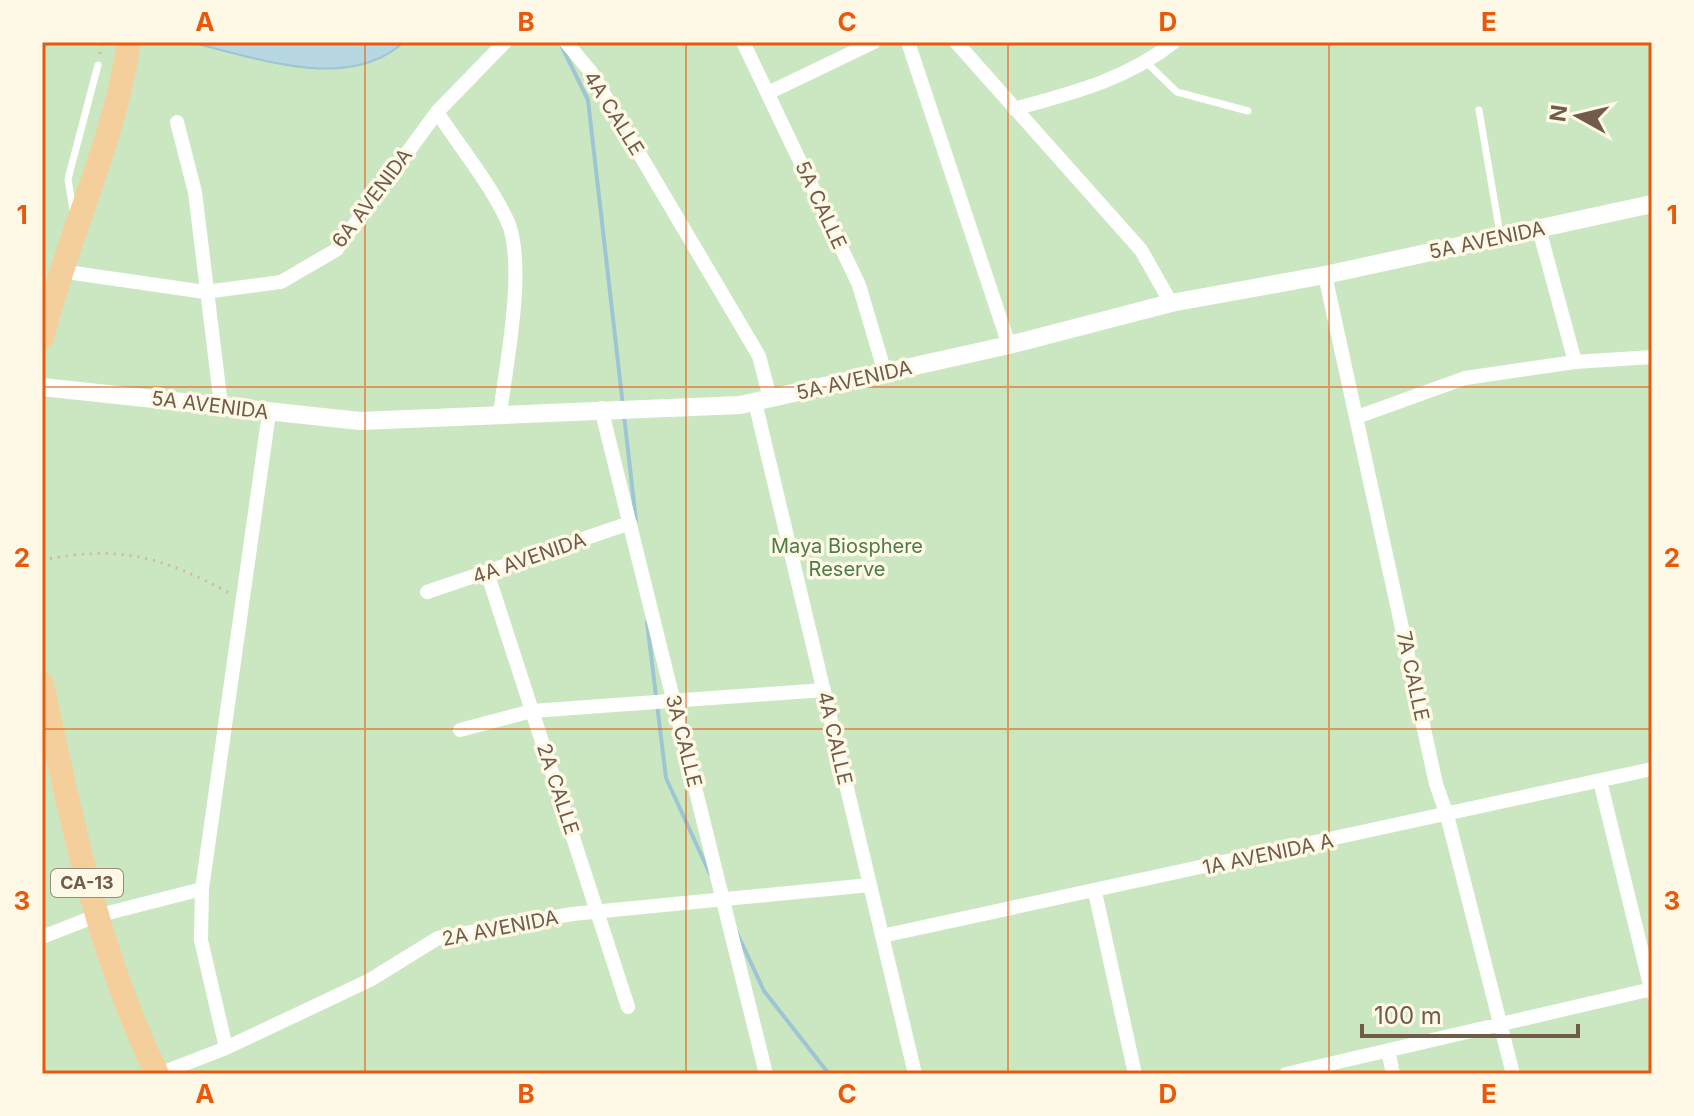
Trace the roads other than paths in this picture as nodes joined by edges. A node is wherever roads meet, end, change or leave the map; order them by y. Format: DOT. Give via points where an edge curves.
graph roads {
  1 [pos="129,42"];
  2 [pos="505,42"];
  3 [pos="566,42"];
  4 [pos="743,42"];
  5 [pos="874,42"];
  6 [pos="908,42"];
  7 [pos="956,42"];
  8 [pos="1174,42"];
  9 [pos="1147,63"];
  10 [pos="98,65"];
  11 [pos="768,93"];
  12 [pos="1014,109"];
  13 [pos="1479,110"];
  14 [pos="1248,111"];
  15 [pos="437,112"];
  16 [pos="177,122"];
  17 [pos="1652,204"];
  18 [pos="75,224"];
  19 [pos="1539,229"];
  20 [pos="1500,236"];
  21 [pos="60,271"];
  22 [pos="1325,275"];
  23 [pos="205,292"];
  24 [pos="46,302"];
  25 [pos="1171,303"];
  26 [pos="42,338"];
  27 [pos="1009,345"];
  28 [pos="1652,357"];
  29 [pos="1575,362"];
  30 [pos="885,373"];
  31 [pos="42,387"];
  32 [pos="762,400"];
  33 [pos="221,405"];
  34 [pos="601,408"];
  35 [pos="269,413"];
  36 [pos="500,413"];
  37 [pos="1357,417"];
  38 [pos="630,523"];
  39 [pos="487,572"];
  40 [pos="427,592"];
  41 [pos="42,684"];
  42 [pos="824,690"];
  43 [pos="674,699"];
  44 [pos="532,711"];
  45 [pos="460,730"];
  46 [pos="1652,769"];
  47 [pos="1600,781"];
  48 [pos="1447,815"];
  49 [pos="870,885"];
  50 [pos="202,889"];
  51 [pos="1095,892"];
  52 [pos="723,899"];
  53 [pos="598,912"];
  54 [pos="96,916"];
  55 [pos="882,936"];
  56 [pos="42,937"];
  57 [pos="1652,990"];
  58 [pos="628,1007"];
  59 [pos="1501,1024"];
  60 [pos="226,1048"];
  61 [pos="1388,1050"];
  62 [pos="158,1074"];
  63 [pos="766,1074"];
  64 [pos="915,1074"];
  65 [pos="1135,1074"];
  66 [pos="1286,1074"];
  67 [pos="1393,1074"];
  68 [pos="1513,1074"];
  1 -- 18 [label="highway" via="110,135"];
  2 -- 15 [label="street, 6A AVENIDA"];
  3 -- 32 [label="street, 4A CALLE" via="591,72 759,356"];
  4 -- 11 [label="street, 5A CALLE"];
  5 -- 11 [label="street"];
  6 -- 27 [label="street"];
  7 -- 12 [label="street"];
  8 -- 9 [label="street"];
  9 -- 12 [label="street" via="1102,84"];
  9 -- 14 [label="lane" via="1177,92"];
  10 -- 18 [label="lane" via="68,179"];
  11 -- 30 [label="street, 5A CALLE" via="859,285"];
  12 -- 25 [label="street" via="1141,250"];
  13 -- 20 [label="lane"];
  15 -- 23 [label="street, 6A AVENIDA" via="336,250 281,282"];
  15 -- 36 [label="street" via="507,220 515,245"];
  16 -- 23 [label="street" via="195,192"];
  17 -- 19 [label="street, 5A AVENIDA"];
  18 -- 21 [label="highway"];
  19 -- 20 [label="street, 5A AVENIDA"];
  19 -- 29 [label="street"];
  20 -- 22 [label="street, 5A AVENIDA"];
  21 -- 23 [label="street, 6A AVENIDA"];
  21 -- 24 [label="highway"];
  22 -- 25 [label="street, 5A AVENIDA"];
  22 -- 37 [label="street, 7A CALLE"];
  23 -- 33 [label="street"];
  24 -- 26 [label="highway"];
  25 -- 27 [label="street, 5A AVENIDA"];
  27 -- 30 [label="street, 5A AVENIDA"];
  28 -- 29 [label="street"];
  29 -- 37 [label="street" via="1465,378"];
  30 -- 32 [label="street, 5A AVENIDA"];
  31 -- 33 [label="street, 5A AVENIDA"];
  32 -- 34 [label="street, 5A AVENIDA"];
  32 -- 42 [label="street, 4A CALLE"];
  33 -- 35 [label="street, 5A AVENIDA"];
  34 -- 36 [label="street, 5A AVENIDA"];
  34 -- 38 [label="street, 3A CALLE"];
  35 -- 36 [label="street, 5A AVENIDA" via="360,421"];
  35 -- 50 [label="street"];
  37 -- 48 [label="street, 7A CALLE"];
  38 -- 39 [label="street, 4A AVENIDA"];
  38 -- 43 [label="street, 3A CALLE"];
  39 -- 40 [label="street, 4A AVENIDA"];
  39 -- 44 [label="street, 2A CALLE"];
  41 -- 54 [label="highway, CA-13"];
  42 -- 43 [label="street"];
  42 -- 49 [label="street, 4A CALLE"];
  43 -- 44 [label="street"];
  43 -- 52 [label="street, 3A CALLE"];
  44 -- 45 [label="street"];
  44 -- 53 [label="street, 2A CALLE"];
  46 -- 47 [label="street, 1A AVENIDA A"];
  47 -- 48 [label="street, 1A AVENIDA A"];
  47 -- 57 [label="street"];
  48 -- 51 [label="street, 1A AVENIDA A"];
  48 -- 59 [label="street, 7A CALLE"];
  49 -- 52 [label="street, 2A AVENIDA"];
  49 -- 55 [label="street, 4A CALLE"];
  50 -- 54 [label="street"];
  50 -- 60 [label="street" via="201,940"];
  51 -- 55 [label="street, 1A AVENIDA A"];
  51 -- 65 [label="street"];
  52 -- 53 [label="street, 2A AVENIDA"];
  52 -- 63 [label="street, 3A CALLE"];
  53 -- 58 [label="street, 2A CALLE"];
  53 -- 60 [label="street, 2A AVENIDA" via="438,938 370,980"];
  54 -- 56 [label="street"];
  54 -- 62 [label="highway, CA-13" via="112,972"];
  55 -- 64 [label="street, 4A CALLE"];
  57 -- 59 [label="street"];
  59 -- 61 [label="street"];
  59 -- 68 [label="street, 7A CALLE"];
  60 -- 62 [label="street, 2A AVENIDA"];
  61 -- 66 [label="street"];
  61 -- 67 [label="street"];
}
